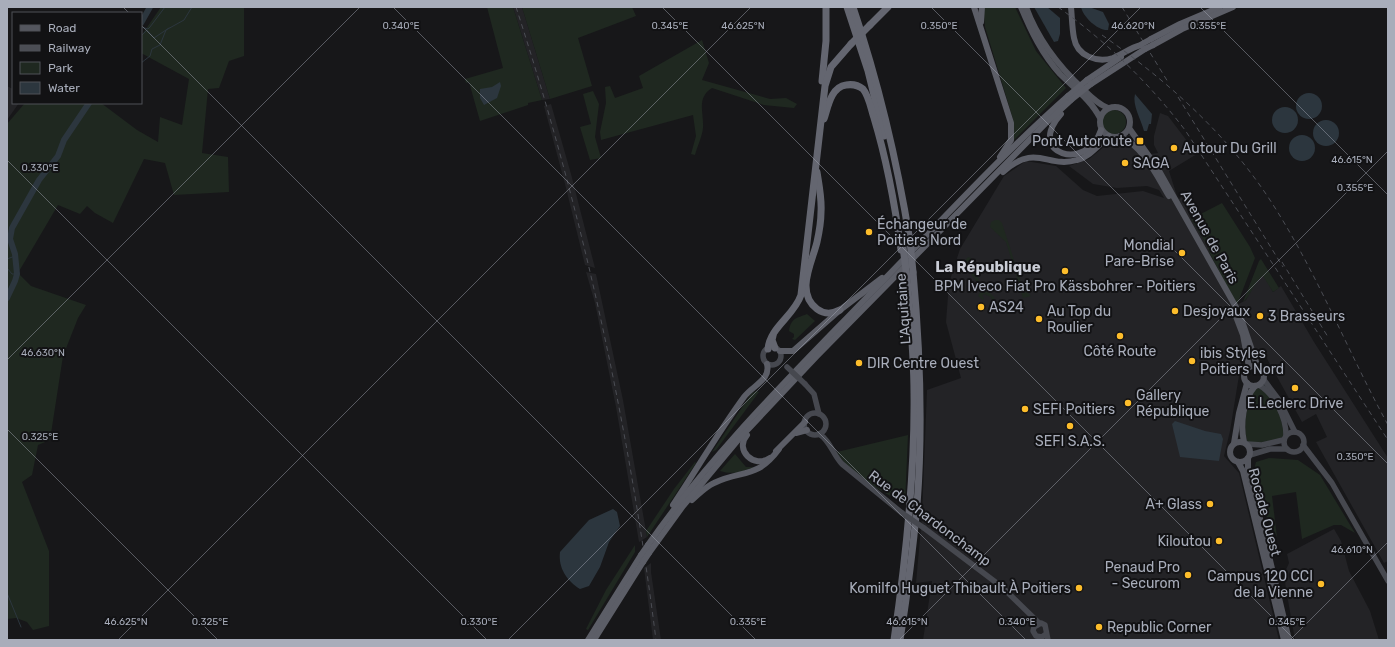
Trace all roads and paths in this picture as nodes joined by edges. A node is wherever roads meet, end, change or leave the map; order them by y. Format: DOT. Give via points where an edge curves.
graph roads {
  1 [pos="826,7"];
  2 [pos="847,7"];
  3 [pos="853,7"];
  4 [pos="856,7"];
  5 [pos="888,7"];
  6 [pos="974,7"];
  7 [pos="982,7"];
  8 [pos="1021,7"];
  9 [pos="1026,7"];
  10 [pos="1071,7"];
  11 [pos="1233,7"];
  12 [pos="1220,10"];
  13 [pos="982,32"];
  14 [pos="1143,46"];
  15 [pos="873,69"];
  16 [pos="1070,99"];
  17 [pos="1108,108"];
  18 [pos="821,114"];
  19 [pos="1100,118"];
  20 [pos="1129,128"];
  21 [pos="1101,130"];
  22 [pos="1109,136"];
  23 [pos="1120,136"];
  24 [pos="818,140"];
  25 [pos="816,165"];
  26 [pos="956,215"];
  27 [pos="940,223"];
  28 [pos="902,248"];
  29 [pos="804,285"];
  30 [pos="840,310"];
  31 [pos="774,349"];
  32 [pos="780,361"];
  33 [pos="767,364"];
  34 [pos="1256,365"];
  35 [pos="1249,367"];
  36 [pos="1264,380"];
  37 [pos="1247,383"];
  38 [pos="1257,386"];
  39 [pos="814,394"];
  40 [pos="811,414"];
  41 [pos="819,414"];
  42 [pos="760,416"];
  43 [pos="805,422"];
  44 [pos="825,429"];
  45 [pos="807,430"];
  46 [pos="1295,432"];
  47 [pos="793,434"];
  48 [pos="819,434"];
  49 [pos="1285,438"];
  50 [pos="829,443"];
  51 [pos="1234,443"];
  52 [pos="1246,443"];
  53 [pos="1303,445"];
  54 [pos="779,449"];
  55 [pos="1286,449"];
  56 [pos="1298,451"];
  57 [pos="1249,456"];
  58 [pos="1238,462"];
  59 [pos="1323,470"];
  60 [pos="659,538"];
  61 [pos="648,544"];
  62 [pos="1388,581"];
  63 [pos="1036,625"];
  64 [pos="1047,637"];
  65 [pos="1040,639"];
  66 [pos="588,640"];
  67 [pos="594,640"];
  68 [pos="894,640"];
  69 [pos="900,640"];
  70 [pos="1284,640"];
  71 [pos="1289,640"];
  1 -- 18 [label="highway"];
  2 -- 28 [label="highway" via="868,71 880,119"];
  3 -- 15 [label="highway, L'Aquitaine"];
  4 -- 15 [label="highway"];
  5 -- 18 [label="highway, bridge" via="834,62 824,86"];
  6 -- 13 [label="highway"];
  7 -- 13 [label="highway"];
  8 -- 19 [label="main road" via="1045,55 1061,75 1093,106"];
  9 -- 17 [label="main road" via="1042,40 1060,66 1096,102"];
  10 -- 14 [label="highway" via="1074,40 1086,55 1105,59"];
  11 -- 12 [label="highway"];
  12 -- 14 [label="highway, bridge"];
  13 -- 27 [label="highway" via="1010,116 1012,136 1005,151"];
  14 -- 16 [label="highway, bridge" via="1089,82"];
  15 -- 69 [label="highway, L'Aquitaine, bridge" via="894,155 910,242 920,390 914,536"];
  16 -- 21 [label="highway" via="1050,129 1050,140 1055,150 1067,156 1079,154 1097,140"];
  16 -- 26 [label="highway"];
  16 -- 27 [label="highway"];
  17 -- 19 [label="main road"];
  17 -- 20 [label="main road" via="1117,107 1124,110 1129,116"];
  18 -- 24 [label="highway"];
  19 -- 21 [label="main road"];
  20 -- 23 [label="main road"];
  20 -- 34 [label="main road, Avenue de Paris" via="1158,169 1237,309"];
  21 -- 22 [label="main road"];
  22 -- 23 [label="main road"];
  22 -- 26 [label="highway" via="1086,156 1076,160 1059,161 1034,157 1018,161"];
  23 -- 35 [label="main road, Avenue de Paris" via="1130,142 1149,165 1189,232 1236,317 1243,335"];
  24 -- 25 [label="highway"];
  24 -- 28 [label="highway" via="834,92 843,85 850,84 863,89 884,152"];
  25 -- 29 [label="highway"];
  25 -- 29 [label="highway" via="822,211 817,242"];
  26 -- 42 [label="highway"];
  27 -- 30 [label="highway" via="886,275"];
  27 -- 61 [label="highway" via="751,418 701,476"];
  28 -- 68 [label="highway, L'Aquitaine, bridge" via="909,298 914,391 913,466 907,548"];
  29 -- 30 [label="highway" via="810,301 818,310 830,313"];
  29 -- 31 [label="highway" via="794,310 772,337"];
  30 -- 31 [label="highway" via="793,351"];
  31 -- 32 [label="main road" via="781,356"];
  31 -- 33 [label="main road" via="763,356"];
  32 -- 33 [label="main road" via="776,365"];
  32 -- 39 [label="main road, bridge"];
  33 -- 61 [label="highway" via="766,377 745,395"];
  34 -- 35 [label="main road"];
  34 -- 36 [label="main road" via="1264,370"];
  35 -- 37 [label="main road" via="1244,375"];
  36 -- 38 [label="main road"];
  36 -- 46 [label="main road" via="1279,400"];
  37 -- 38 [label="main road"];
  37 -- 51 [label="main road"];
  38 -- 49 [label="main road" via="1267,391 1281,413 1285,425"];
  38 -- 52 [label="main road" via="1247,399 1244,411 1242,424"];
  39 -- 40 [label="main road"];
  39 -- 41 [label="main road"];
  40 -- 41 [label="main road"];
  40 -- 43 [label="main road"];
  41 -- 44 [label="main road" via="826,420"];
  42 -- 54 [label="highway" via="744,438 744,452 750,459 761,461"];
  42 -- 60 [label="highway" via="706,478"];
  43 -- 45 [label="main road"];
  43 -- 47 [label="highway"];
  44 -- 48 [label="main road"];
  44 -- 50 [label="main road"];
  45 -- 47 [label="highway"];
  45 -- 48 [label="main road" via="812,434"];
  46 -- 49 [label="main road" via="1290,432"];
  46 -- 53 [label="main road" via="1302,436"];
  47 -- 54 [label="highway"];
  48 -- 50 [label="main road, Rue de Chardonchamp"];
  49 -- 52 [label="main road" via="1262,445"];
  49 -- 55 [label="main road"];
  50 -- 63 [label="main road, Rue de Chardonchamp, bridge" via="842,464 902,513 1002,587 1032,617"];
  51 -- 52 [label="main road"];
  51 -- 58 [label="main road" via="1230,454"];
  52 -- 57 [label="main road" via="1250,449"];
  53 -- 56 [label="main road"];
  53 -- 59 [label="main road"];
  54 -- 60 [label="highway" via="766,464 755,471 723,479 703,490"];
  55 -- 56 [label="main road"];
  55 -- 57 [label="main road" via="1270,449"];
  56 -- 59 [label="main road"];
  57 -- 58 [label="main road"];
  57 -- 71 [label="main road, Rocade Ouest" via="1248,468"];
  58 -- 70 [label="main road, Rocade Ouest" via="1244,471"];
  59 -- 62 [label="main road"];
  60 -- 67 [label="highway, bridge"];
  61 -- 66 [label="highway, bridge"];
  63 -- 64 [label="main road" via="1044,624"];
  63 -- 65 [label="main road" via="1034,633"];
  64 -- 65 [label="main road"];
}
